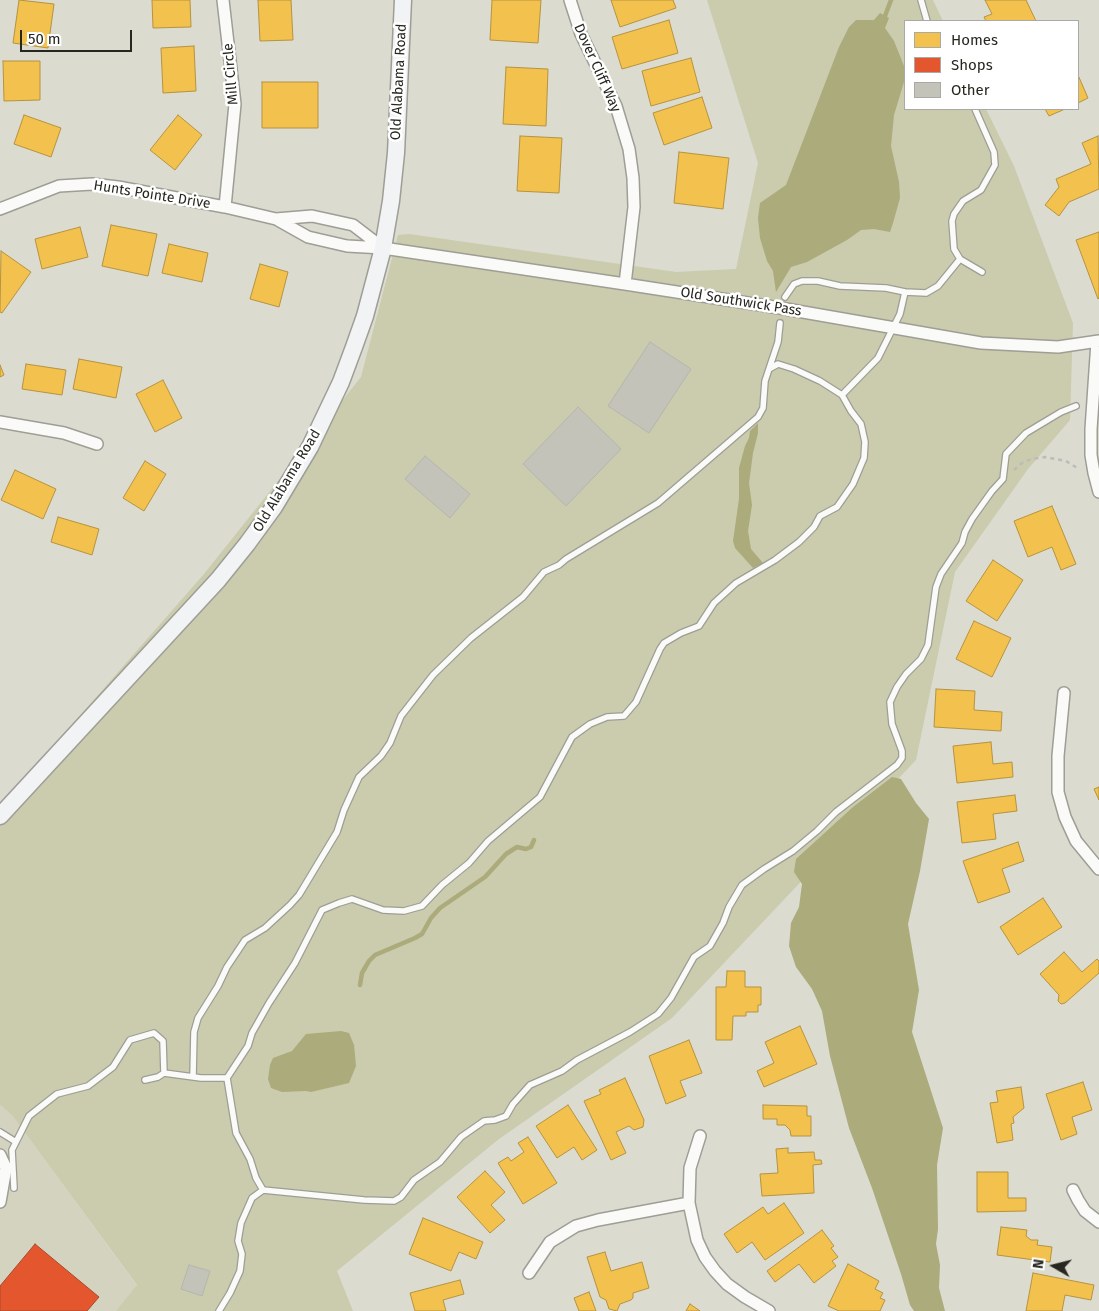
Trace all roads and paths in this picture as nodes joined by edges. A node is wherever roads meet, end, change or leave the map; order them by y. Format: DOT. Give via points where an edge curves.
graph roads {
  1 [pos="223,0"];
  2 [pos="403,0"];
  3 [pos="570,0"];
  4 [pos="921,0"];
  5 [pos="927,20"];
  6 [pos="975,110"];
  7 [pos="226,207"];
  8 [pos="0,209"];
  9 [pos="276,219"];
  10 [pos="382,248"];
  11 [pos="960,259"];
  12 [pos="982,272"];
  13 [pos="625,284"];
  14 [pos="905,292"];
  15 [pos="785,298"];
  16 [pos="780,323"];
  17 [pos="892,328"];
  18 [pos="1098,342"];
  19 [pos="769,369"];
  20 [pos="842,395"];
  21 [pos="1076,406"];
  22 [pos="0,422"];
  23 [pos="97,444"];
  24 [pos="1082,471"];
  25 [pos="1003,479"];
  26 [pos="1099,492"];
  27 [pos="1064,693"];
  28 [pos="0,816"];
  29 [pos="1099,869"];
  30 [pos="164,1073"];
  31 [pos="193,1077"];
  32 [pos="228,1078"];
  33 [pos="145,1080"];
  34 [pos="0,1132"];
  35 [pos="700,1136"];
  36 [pos="16,1142"];
  37 [pos="0,1155"];
  38 [pos="14,1188"];
  39 [pos="263,1190"];
  40 [pos="1073,1190"];
  41 [pos="0,1202"];
  42 [pos="689,1203"];
  43 [pos="1099,1222"];
  44 [pos="529,1273"];
  45 [pos="219,1311"];
  46 [pos="770,1311"];
  1 -- 7 [label="street, Mill Circle" via="235,104"];
  2 -- 10 [label="main road, Old Alabama Road" via="396,153"];
  3 -- 13 [label="street, Dover Cliff Way" via="581,34 616,106 629,149 634,207"];
  4 -- 5 [label="lane"];
  6 -- 11 [label="lane" via="994,152 995,165 981,190 963,202 954,214 954,249"];
  7 -- 8 [label="street, Hunts Pointe Drive" via="92,184 59,186"];
  7 -- 9 [label="street, Hunts Pointe Drive"];
  9 -- 10 [label="street, Hunts Pointe Drive" via="308,237 347,246"];
  9 -- 10 [label="street, Hunts Pointe Drive" via="312,216 353,225"];
  10 -- 13 [label="street, Old Southwick Pass"];
  10 -- 28 [label="main road, Old Alabama Road" via="365,316 341,382 310,447 274,507 218,580"];
  11 -- 12 [label="lane"];
  11 -- 14 [label="lane" via="938,286 926,293"];
  13 -- 17 [label="street, Old Southwick Pass"];
  14 -- 15 [label="lane" via="802,281 794,284"];
  14 -- 17 [label="lane" via="900,314"];
  16 -- 19 [label="lane"];
  17 -- 18 [label="street, Old Southwick Pass" via="980,343 1058,347"];
  17 -- 20 [label="lane" via="878,358"];
  18 -- 26 [label="street" via="1091,455"];
  19 -- 20 [label="lane" via="778,364 794,369 820,380"];
  19 -- 31 [label="lane" via="763,408 758,417 658,503 544,572 523,597 471,638 433,675 401,716 390,744 359,777 337,832 299,894 265,928 245,940 227,967 198,1018 194,1032"];
  20 -- 32 [label="lane" via="861,424 865,442 864,458 853,484 837,507 820,516 799,542 775,560 736,582 714,603 699,626 664,643 636,702 624,716 607,717 572,737 540,798 488,841 422,906 404,911 383,910 352,900 322,910 296,963 269,1003"];
  21 -- 25 [label="lane" via="1026,433 1006,454"];
  22 -- 23 [label="street" via="64,433"];
  24 -- 25 [label="path" via="1066,461 1045,457 1022,463"];
  25 -- 39 [label="lane" via="972,519 962,543 940,574 928,645 921,659 896,687 890,702 892,724 902,758 793,851 742,885 710,946 694,957 658,1014 562,1071 530,1085 506,1116 484,1121 461,1137 440,1162 414,1180 394,1201"];
  27 -- 29 [label="street" via="1058,792 1076,841"];
  30 -- 31 [label="lane"];
  30 -- 33 [label="lane"];
  30 -- 36 [label="lane" via="163,1041 154,1033 130,1040 113,1067 88,1086 57,1094 29,1116"];
  31 -- 32 [label="lane"];
  32 -- 39 [label="lane" via="236,1133"];
  34 -- 36 [label="lane"];
  35 -- 42 [label="street" via="690,1168"];
  36 -- 38 [label="lane" via="12,1150"];
  37 -- 41 [label="street" via="6,1168"];
  39 -- 45 [label="lane" via="252,1198 241,1224 238,1242 242,1254 240,1271"];
  40 -- 43 [label="street" via="1085,1211"];
  42 -- 44 [label="street" via="576,1226 550,1242"];
  42 -- 46 [label="street" via="697,1240 715,1272 745,1297"];
}
